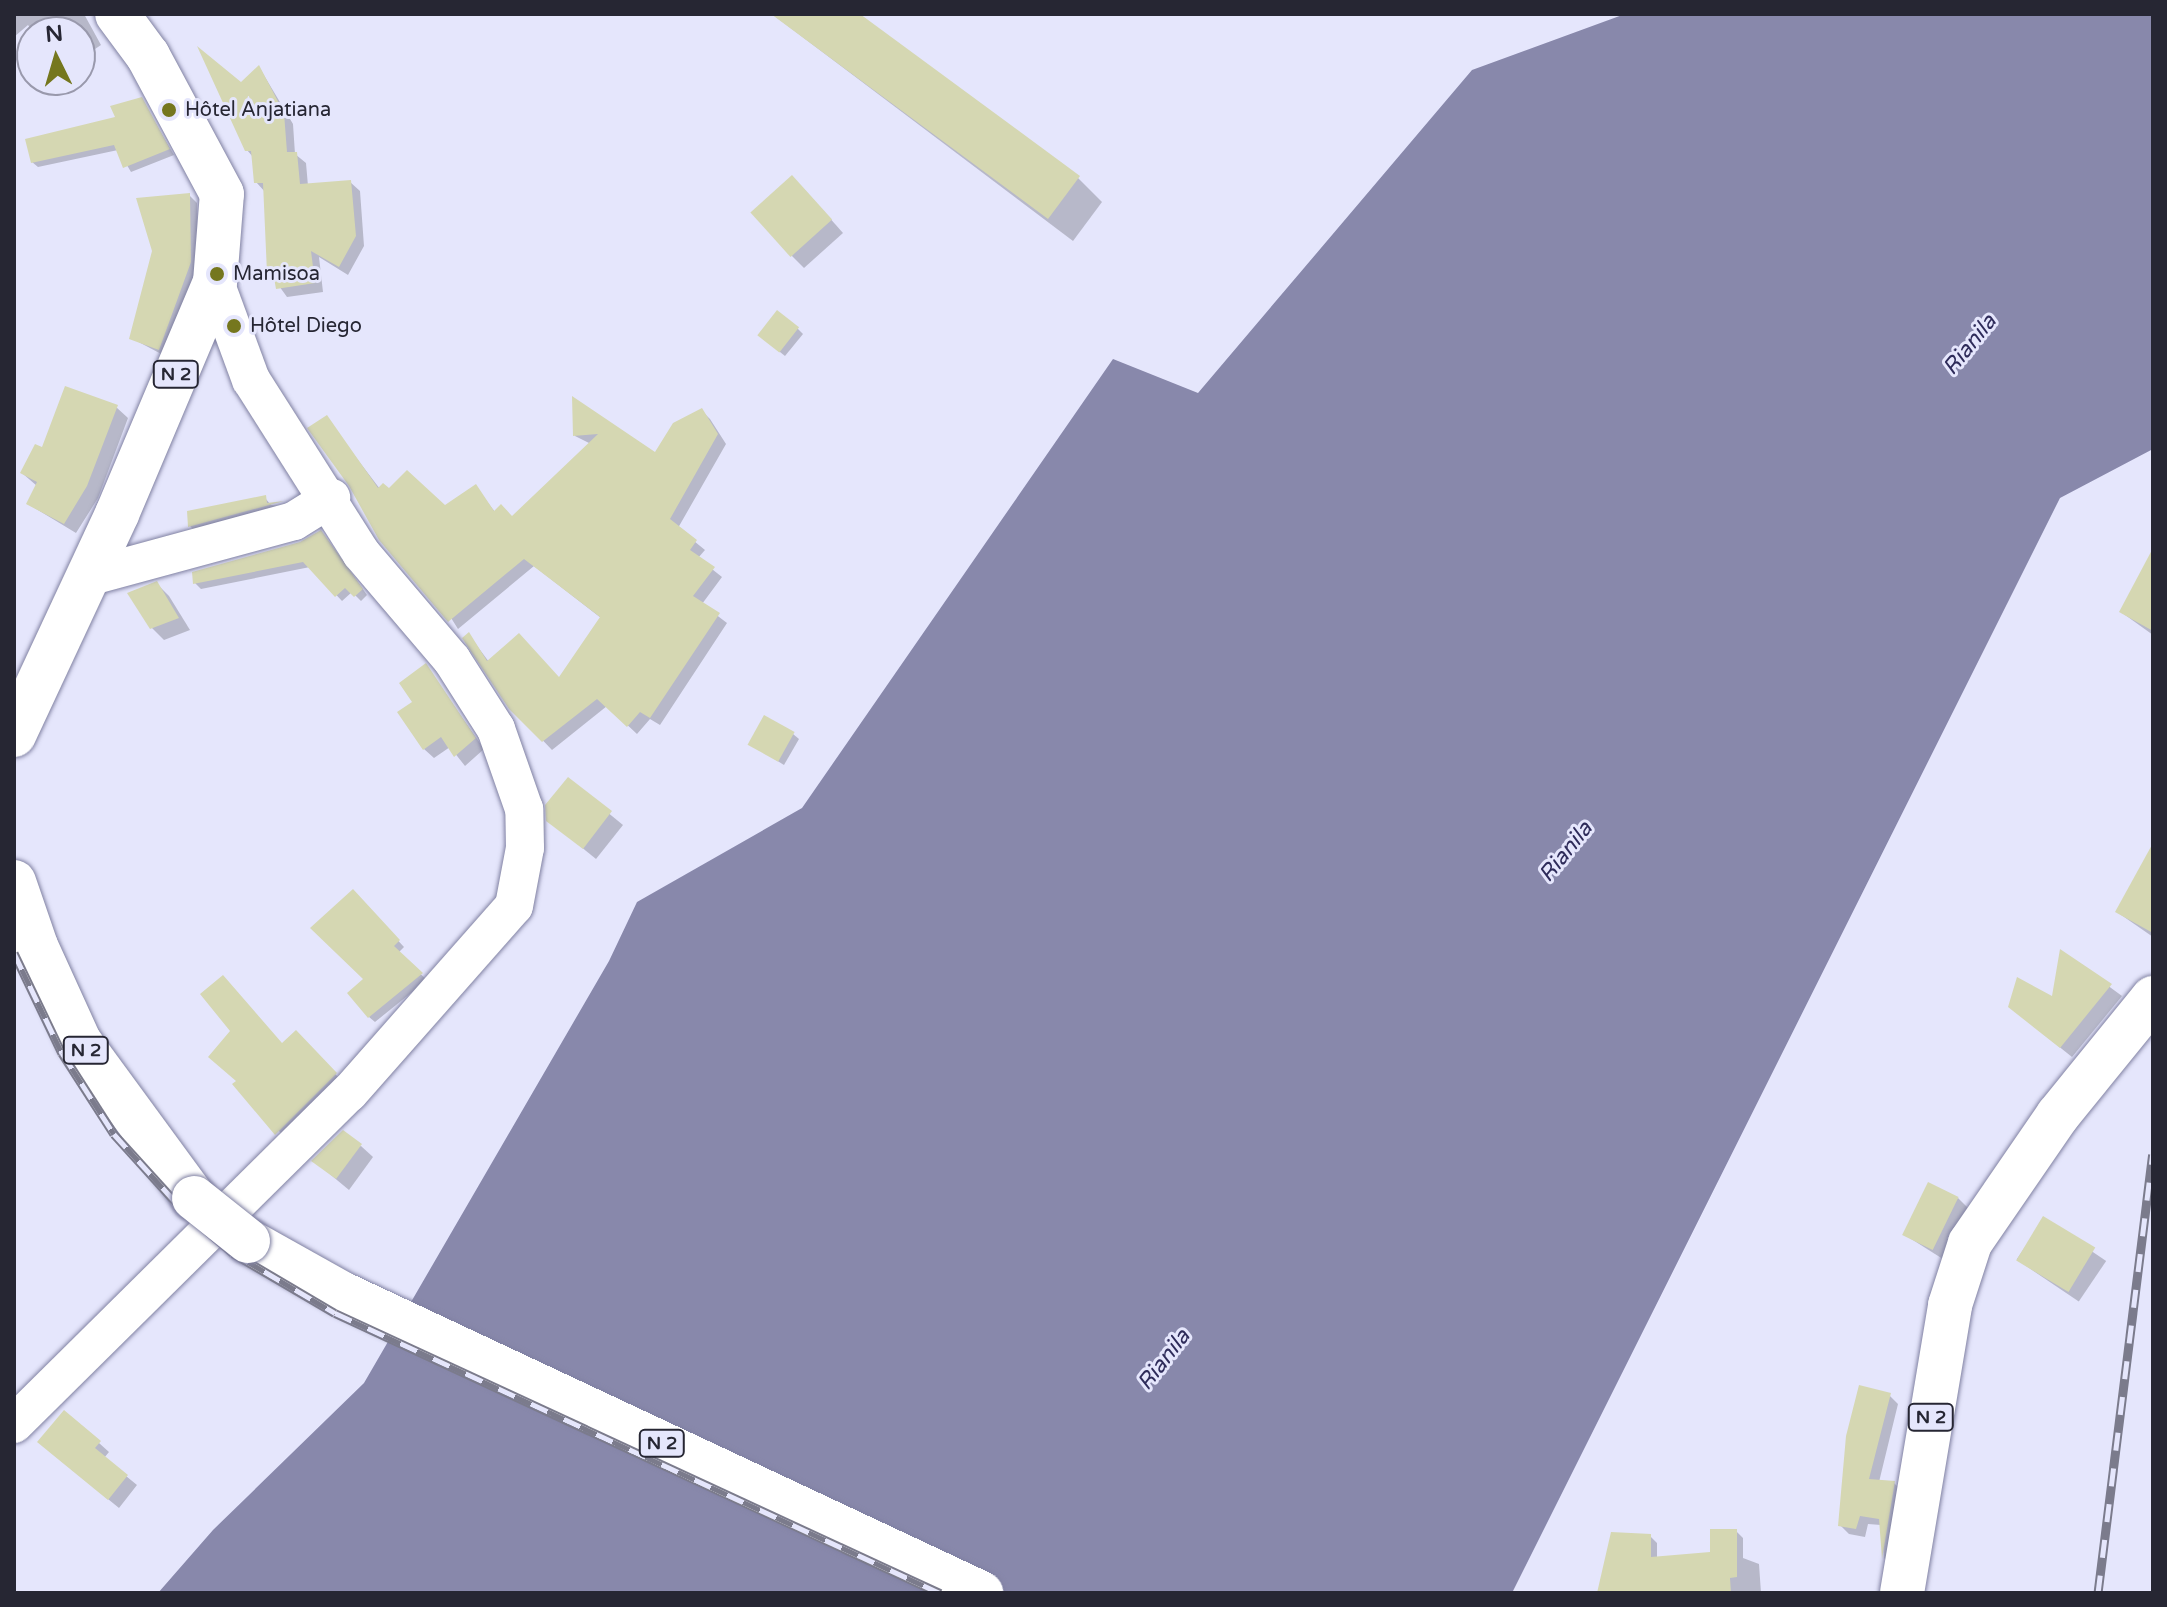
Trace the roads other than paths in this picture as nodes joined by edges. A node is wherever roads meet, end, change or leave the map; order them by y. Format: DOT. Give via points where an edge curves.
graph roads {
  1 [pos="117,14"];
  2 [pos="215,282"];
  3 [pos="331,498"];
  4 [pos="88,577"];
  5 [pos="14,735"];
  6 [pos="14,882"];
  7 [pos="2153,998"];
  8 [pos="14,1424"];
  9 [pos="981,1593"];
  10 [pos="1902,1593"];
  1 -- 2 [label="main road, N 2" via="155,68 222,194"];
  2 -- 3 [label="street" via="251,380"];
  2 -- 4 [label="main road, N 2"];
  3 -- 4 [label="street" via="294,521"];
  3 -- 8 [label="street" via="361,553 452,660 496,729 524,809 525,848 514,906 349,1093"];
  4 -- 5 [label="main road, N 2"];
  6 -- 9 [label="main road, N 2, bridge" via="79,1041 194,1198 248,1241 343,1294"];
  7 -- 10 [label="main road, N 2" via="2058,1115 1970,1243 1950,1305"];
}
